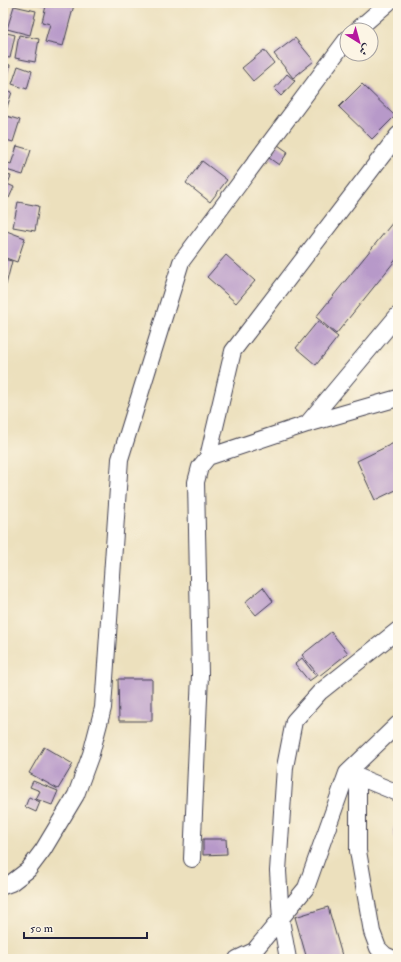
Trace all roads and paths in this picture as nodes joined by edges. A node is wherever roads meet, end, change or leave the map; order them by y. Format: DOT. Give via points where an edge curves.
graph roads {
  1 [pos="388,3"];
  2 [pos="366,22"];
  3 [pos="339,50"];
  4 [pos="398,134"];
  5 [pos="398,315"];
  6 [pos="398,398"];
  7 [pos="307,424"];
  8 [pos="208,457"];
  9 [pos="398,630"];
  10 [pos="398,724"];
  11 [pos="353,775"];
  12 [pos="398,793"];
  13 [pos="192,859"];
  14 [pos="3,886"];
  15 [pos="281,920"];
  16 [pos="238,959"];
  17 [pos="288,959"];
  18 [pos="394,959"];
  1 -- 2 [label="street"];
  3 -- 14 [label="street" via="181,262 120,459 103,708 91,754 76,795 43,850 28,870"];
  4 -- 8 [label="street" via="233,352"];
  5 -- 7 [label="street"];
  6 -- 7 [label="street"];
  7 -- 8 [label="street"];
  8 -- 13 [label="street" via="200,467 196,482 200,674"];
  9 -- 15 [label="street" via="320,692 294,721 286,768 278,871"];
  10 -- 11 [label="street"];
  11 -- 12 [label="street"];
  11 -- 15 [label="street" via="306,888"];
  11 -- 18 [label="street" via="358,850 372,932 378,948"];
  15 -- 16 [label="street" via="254,951"];
  15 -- 17 [label="street"];
}
